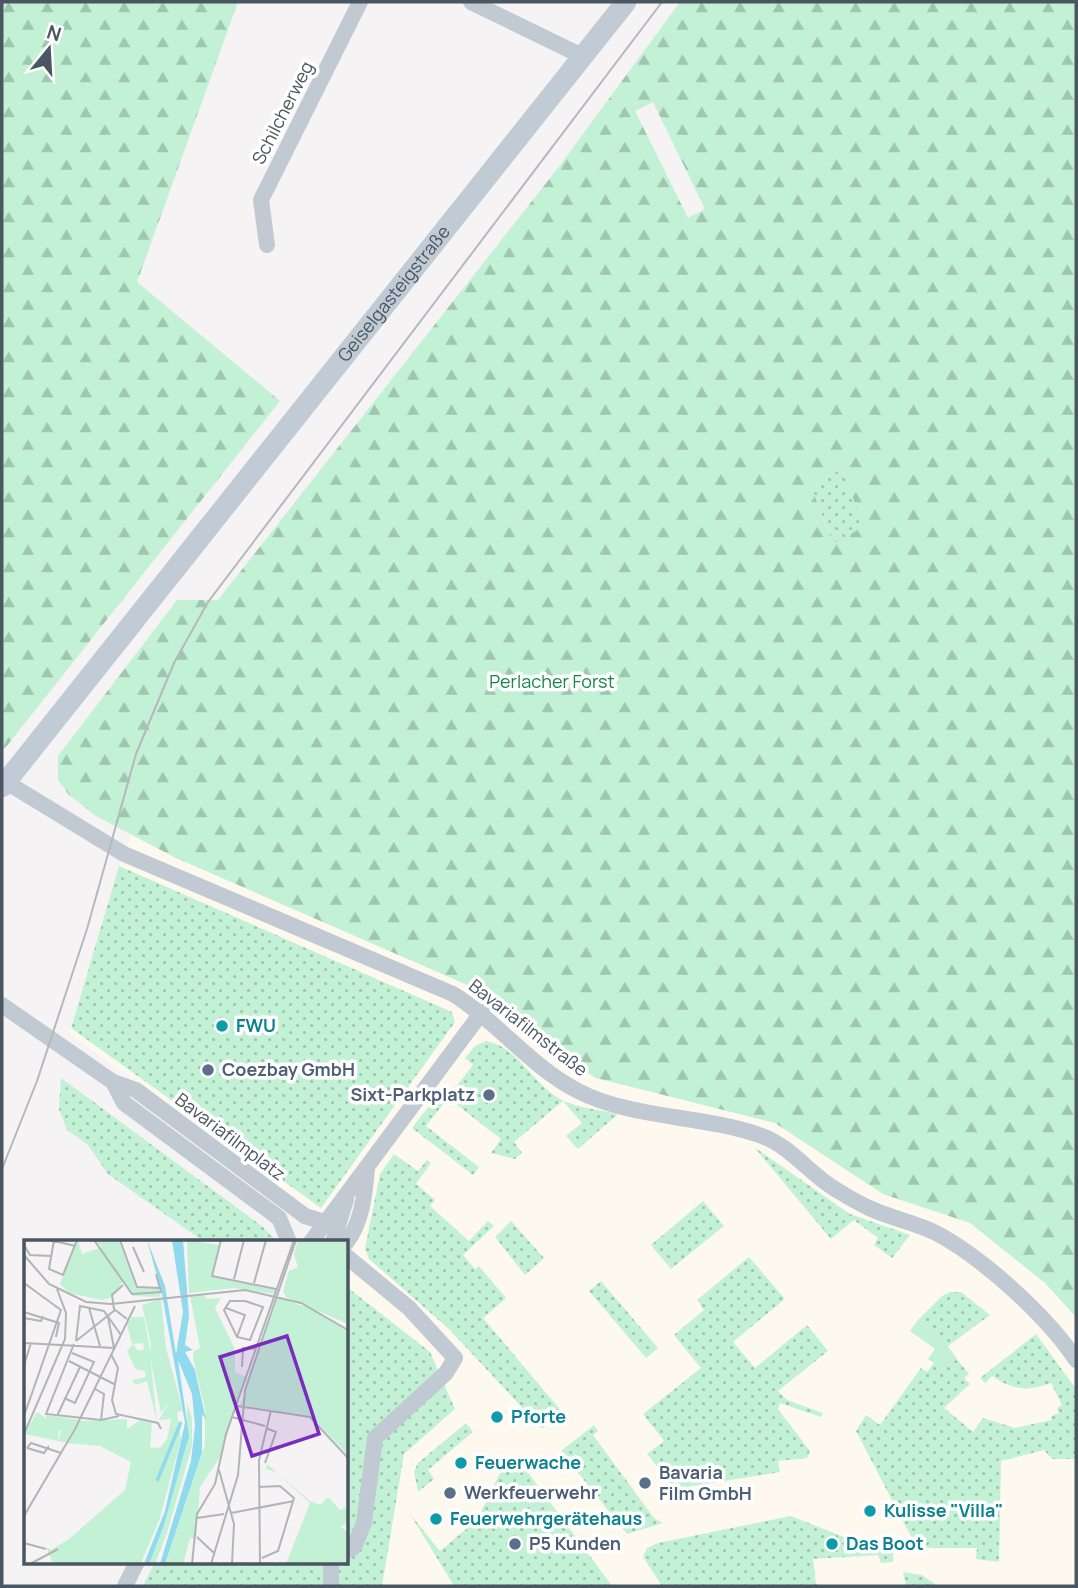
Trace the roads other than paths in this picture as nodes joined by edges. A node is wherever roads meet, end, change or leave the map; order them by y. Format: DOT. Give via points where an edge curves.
graph roads {
  1 [pos="360,2"];
  2 [pos="471,2"];
  3 [pos="626,2"];
  4 [pos="582,56"];
  5 [pos="267,245"];
  6 [pos="4,785"];
  7 [pos="2,1005"];
  8 [pos="482,1012"];
  9 [pos="113,1082"];
  10 [pos="368,1166"];
  11 [pos="349,1191"];
  12 [pos="324,1222"];
  13 [pos="289,1240"];
  14 [pos="312,1240"];
  15 [pos="333,1240"];
  16 [pos="348,1241"];
  17 [pos="348,1257"];
  18 [pos="1076,1360"];
  19 [pos="348,1550"];
  20 [pos="136,1564"];
  21 [pos="331,1564"];
  22 [pos="125,1586"];
  23 [pos="331,1586"];
  1 -- 5 [label="street, Schilcherweg" via="261,200"];
  2 -- 4 [label="street"];
  3 -- 4 [label="main road, Geiselgasteigstraße"];
  4 -- 6 [label="main road, Geiselgasteigstraße"];
  6 -- 8 [label="street, Bavariafilmstraße" via="124,854 453,994"];
  7 -- 9 [label="street, Bavariafilmplatz"];
  8 -- 10 [label="street"];
  8 -- 18 [label="street, Bavariafilmstraße" via="554,1076 579,1092 766,1137 867,1208 936,1233 1021,1297 1059,1333"];
  9 -- 12 [label="street, Bavariafilmplatz" via="136,1090 305,1216"];
  9 -- 13 [label="street, Bavariafilmplatz" via="124,1103 279,1219"];
  10 -- 11 [label="street"];
  10 -- 16 [label="street" via="360,1215"];
  11 -- 12 [label="street"];
  11 -- 15 [label="street"];
  12 -- 14 [label="street"];
  17 -- 19 [label="street" via="408,1308 455,1358 446,1373 375,1438 364,1523 354,1548"];
  20 -- 22 [label="street"];
  21 -- 23 [label="street"];
}
